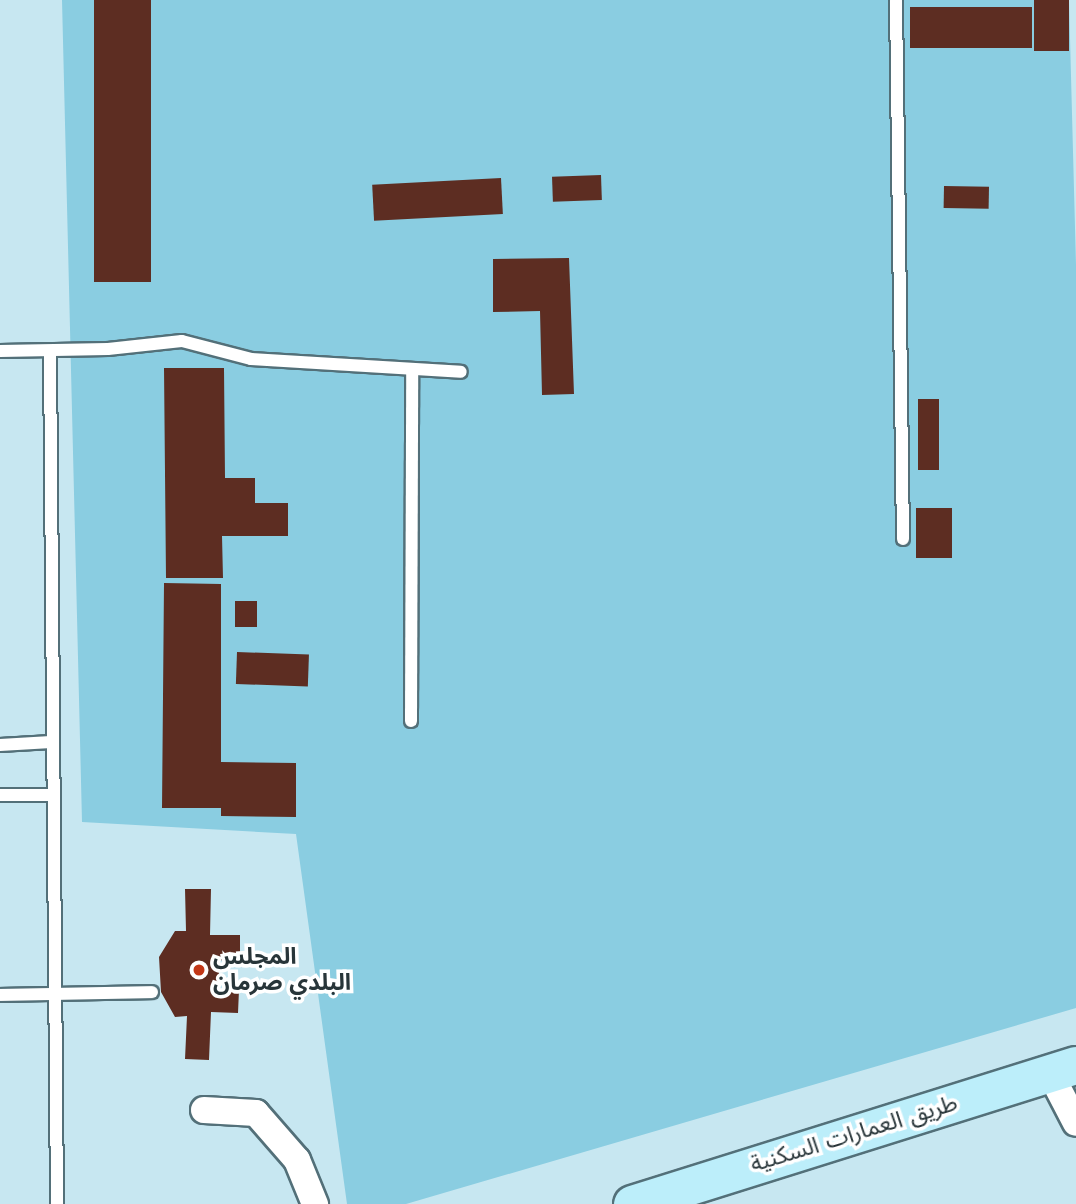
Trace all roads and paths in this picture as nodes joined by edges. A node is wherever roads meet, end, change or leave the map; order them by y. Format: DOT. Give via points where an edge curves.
graph roads {
  1 [pos="896,0"];
  2 [pos="0,351"];
  3 [pos="50,351"];
  4 [pos="412,370"];
  5 [pos="461,372"];
  6 [pos="903,539"];
  7 [pos="411,720"];
  8 [pos="51,742"];
  9 [pos="0,744"];
  10 [pos="0,795"];
  11 [pos="51,795"];
  12 [pos="152,992"];
  13 [pos="53,994"];
  14 [pos="0,995"];
  15 [pos="1063,1069"];
  16 [pos="204,1110"];
  17 [pos="1076,1123"];
  18 [pos="691,1195"];
  19 [pos="57,1204"];
  20 [pos="315,1204"];
  21 [pos="632,1204"];
  1 -- 6 [label="lane"];
  2 -- 3 [label="lane"];
  3 -- 4 [label="lane" via="182,341 251,359"];
  3 -- 8 [label="lane"];
  4 -- 5 [label="lane"];
  4 -- 7 [label="lane"];
  8 -- 9 [label="lane"];
  8 -- 11 [label="lane"];
  10 -- 11 [label="lane"];
  11 -- 13 [label="lane"];
  12 -- 13 [label="lane"];
  13 -- 14 [label="lane"];
  13 -- 19 [label="lane"];
  15 -- 17 [label="street"];
  15 -- 18 [label="main road, طريق العمارات السكنية"];
  16 -- 20 [label="street" via="256,1113 298,1160"];
  18 -- 21 [label="main road, طريق العمارات السكنية"];
}
